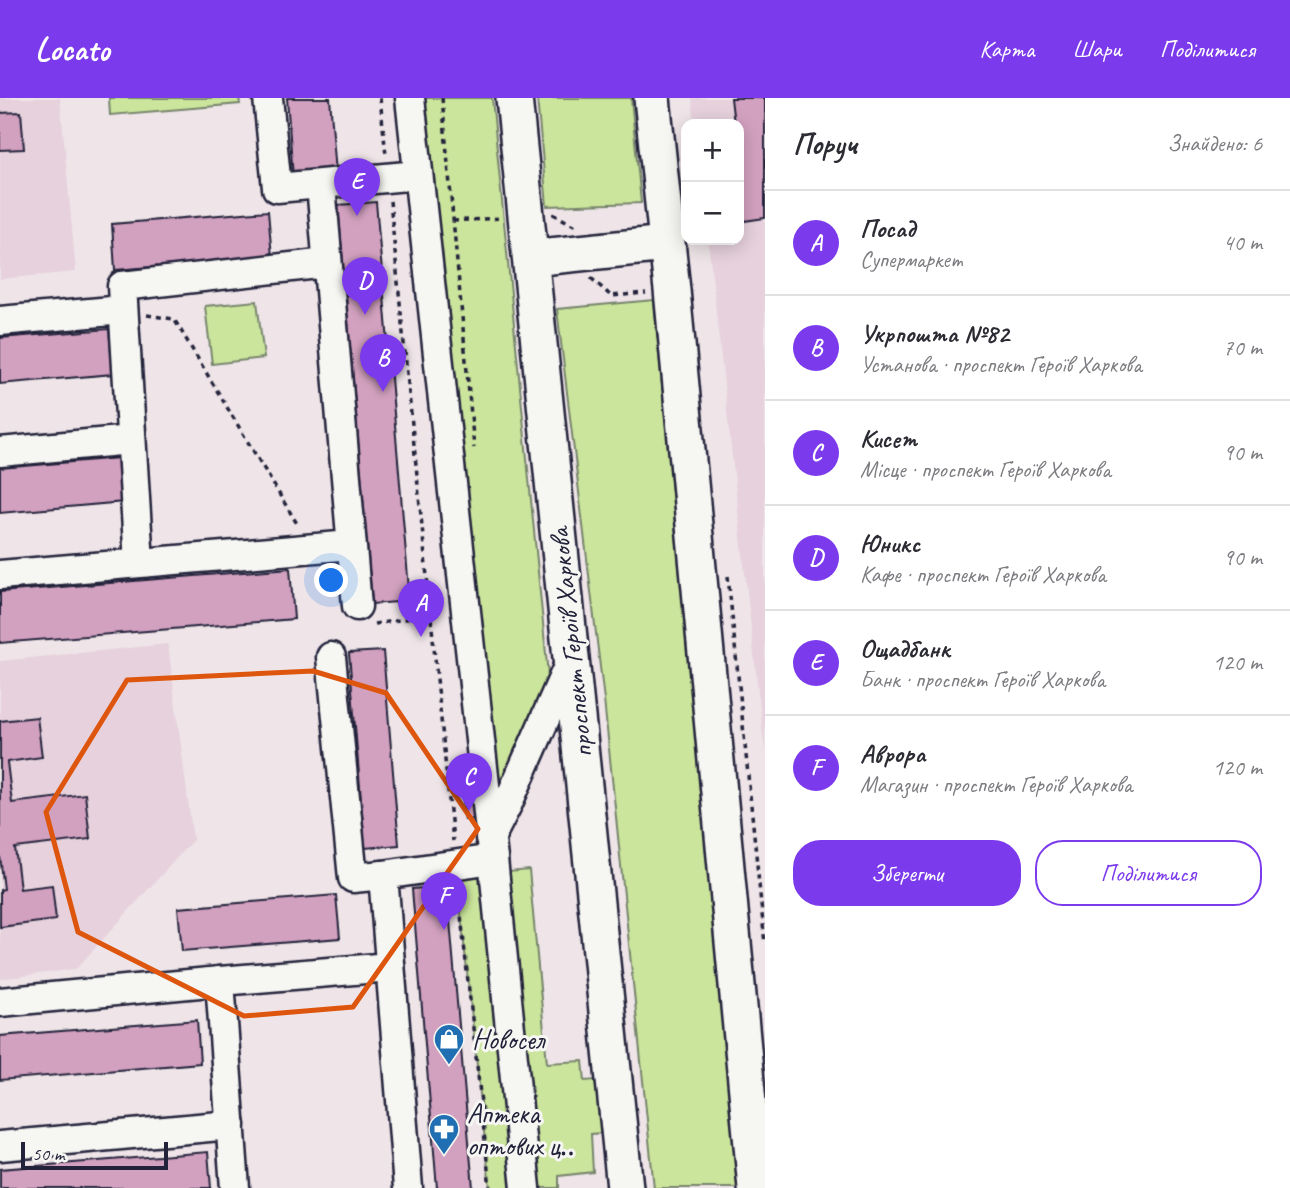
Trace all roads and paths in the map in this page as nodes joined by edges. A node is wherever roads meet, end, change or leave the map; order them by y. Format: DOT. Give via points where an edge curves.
graph roads {
  1 [pos="268,98"];
  2 [pos="380,98"];
  3 [pos="410,98"];
  4 [pos="514,98"];
  5 [pos="652,98"];
  6 [pos="418,175"];
  7 [pos="388,178"];
  8 [pos="321,186"];
  9 [pos="553,214"];
  10 [pos="503,217"];
  11 [pos="453,221"];
  12 [pos="580,229"];
  13 [pos="666,244"];
  14 [pos="531,258"];
  15 [pos="327,263"];
  16 [pos="584,272"];
  17 [pos="649,293"];
  18 [pos="124,310"];
  19 [pos="0,321"];
  20 [pos="131,440"];
  21 [pos="0,452"];
  22 [pos="351,545"];
  23 [pos="312,548"];
  24 [pos="139,563"];
  25 [pos="728,575"];
  26 [pos="0,576"];
  27 [pos="357,606"];
  28 [pos="465,609"];
  29 [pos="431,615"];
  30 [pos="331,657"];
  31 [pos="571,660"];
  32 [pos="492,849"];
  33 [pos="455,865"];
  34 [pos="383,875"];
  35 [pos="765,944"];
  36 [pos="390,967"];
  37 [pos="220,981"];
  38 [pos="0,1002"];
  39 [pos="231,1125"];
  40 [pos="0,1146"];
  41 [pos="235,1188"];
  42 [pos="408,1188"];
  43 [pos="490,1188"];
  44 [pos="526,1188"];
  45 [pos="625,1188"];
  46 [pos="755,1188"];
  1 -- 8 [label="lane" via="277,188"];
  2 -- 7 [label="path"];
  3 -- 6 [label="lane"];
  4 -- 14 [label="main road, проспект Героїв Харкова"];
  5 -- 13 [label="main road"];
  6 -- 7 [label="lane"];
  6 -- 28 [label="lane"];
  7 -- 8 [label="lane"];
  7 -- 29 [label="path"];
  8 -- 15 [label="lane"];
  9 -- 12 [label="path"];
  10 -- 11 [label="path"];
  13 -- 14 [label="main road"];
  13 -- 46 [label="main road"];
  14 -- 31 [label="main road, проспект Героїв Харкова"];
  15 -- 18 [label="lane" via="122,286"];
  15 -- 22 [label="lane"];
  16 -- 17 [label="path" via="611,296"];
  18 -- 19 [label="lane"];
  18 -- 20 [label="lane"];
  18 -- 23 [label="path" via="173,319"];
  20 -- 21 [label="lane"];
  20 -- 24 [label="lane"];
  22 -- 23 [label="lane"];
  22 -- 27 [label="lane"];
  23 -- 24 [label="lane"];
  24 -- 26 [label="lane"];
  25 -- 35 [label="path"];
  27 -- 29 [label="path" via="359,626"];
  28 -- 29 [label="path"];
  28 -- 32 [label="lane"];
  29 -- 33 [label="path"];
  30 -- 34 [label="lane" via="353,878"];
  31 -- 32 [label="lane"];
  31 -- 45 [label="main road, проспект Героїв Харкова"];
  32 -- 33 [label="lane"];
  32 -- 44 [label="lane"];
  33 -- 34 [label="lane"];
  33 -- 43 [label="path"];
  34 -- 36 [label="lane"];
  36 -- 37 [label="lane"];
  36 -- 42 [label="lane"];
  37 -- 38 [label="lane"];
  37 -- 39 [label="lane"];
  39 -- 40 [label="lane"];
  39 -- 41 [label="lane"];
}
